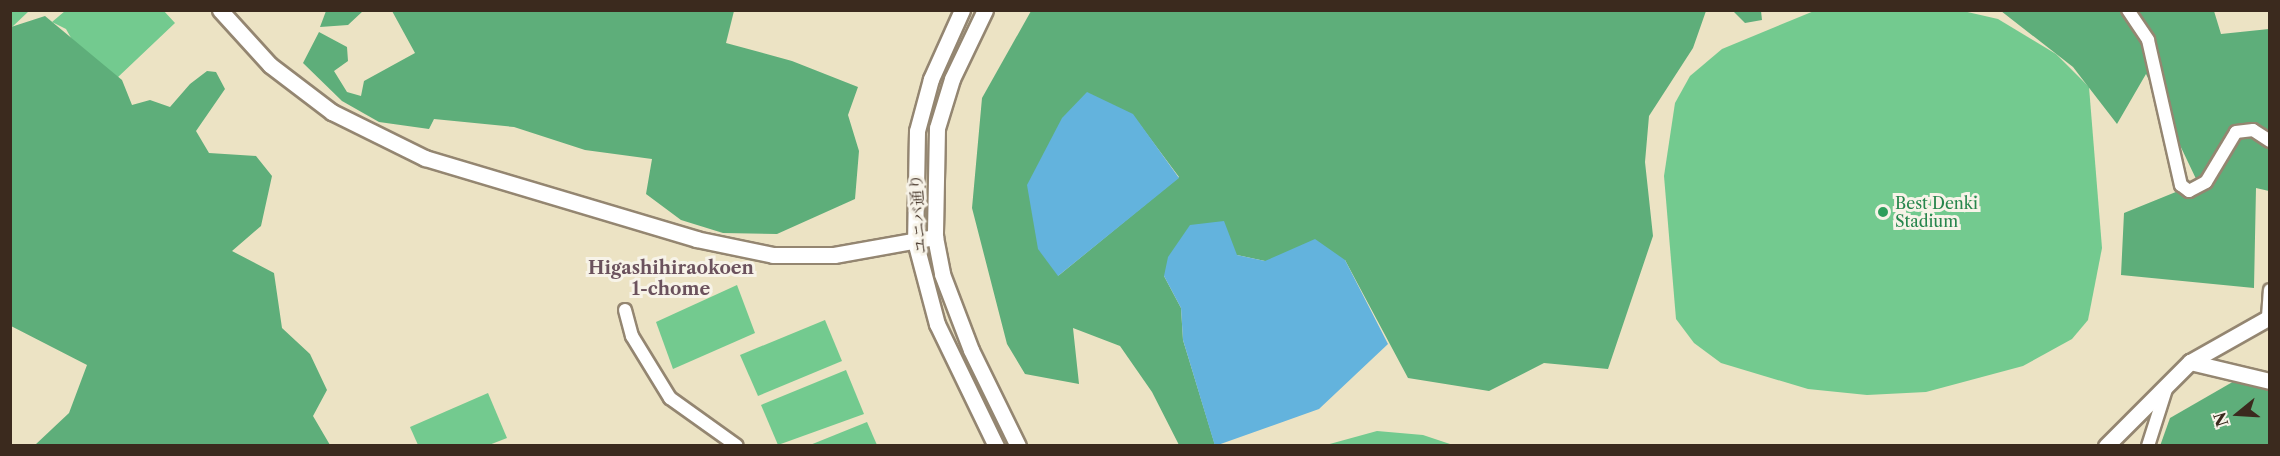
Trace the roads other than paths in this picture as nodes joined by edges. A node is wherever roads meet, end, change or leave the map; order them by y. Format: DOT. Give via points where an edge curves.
graph roads {
  1 [pos="220,10"];
  2 [pos="962,10"];
  3 [pos="985,10"];
  4 [pos="2128,10"];
  5 [pos="2270,141"];
  6 [pos="934,237"];
  7 [pos="915,241"];
  8 [pos="2270,290"];
  9 [pos="625,310"];
  10 [pos="2269,317"];
  11 [pos="2190,362"];
  12 [pos="2270,381"];
  13 [pos="2167,386"];
  14 [pos="737,446"];
  15 [pos="996,446"];
  16 [pos="1018,446"];
  17 [pos="2106,446"];
  18 [pos="2148,446"];
  1 -- 7 [label="street" via="270,65 332,112 425,158 696,238 773,255 834,255"];
  2 -- 7 [label="street, ユニバ通り" via="931,79 917,131"];
  3 -- 6 [label="street, ユニバ通り" via="952,80 937,128"];
  4 -- 5 [label="street" via="2148,40 2181,185 2189,191 2206,182 2236,132 2253,130"];
  6 -- 7 [label="street"];
  6 -- 16 [label="street, ユニバ通り" via="942,274 967,339"];
  7 -- 15 [label="street, ユニバ通り" via="938,324"];
  8 -- 10 [label="street"];
  9 -- 14 [label="street" via="632,336 670,398"];
  10 -- 11 [label="street"];
  11 -- 12 [label="street"];
  11 -- 13 [label="street"];
  13 -- 17 [label="street"];
  13 -- 18 [label="street"];
}
